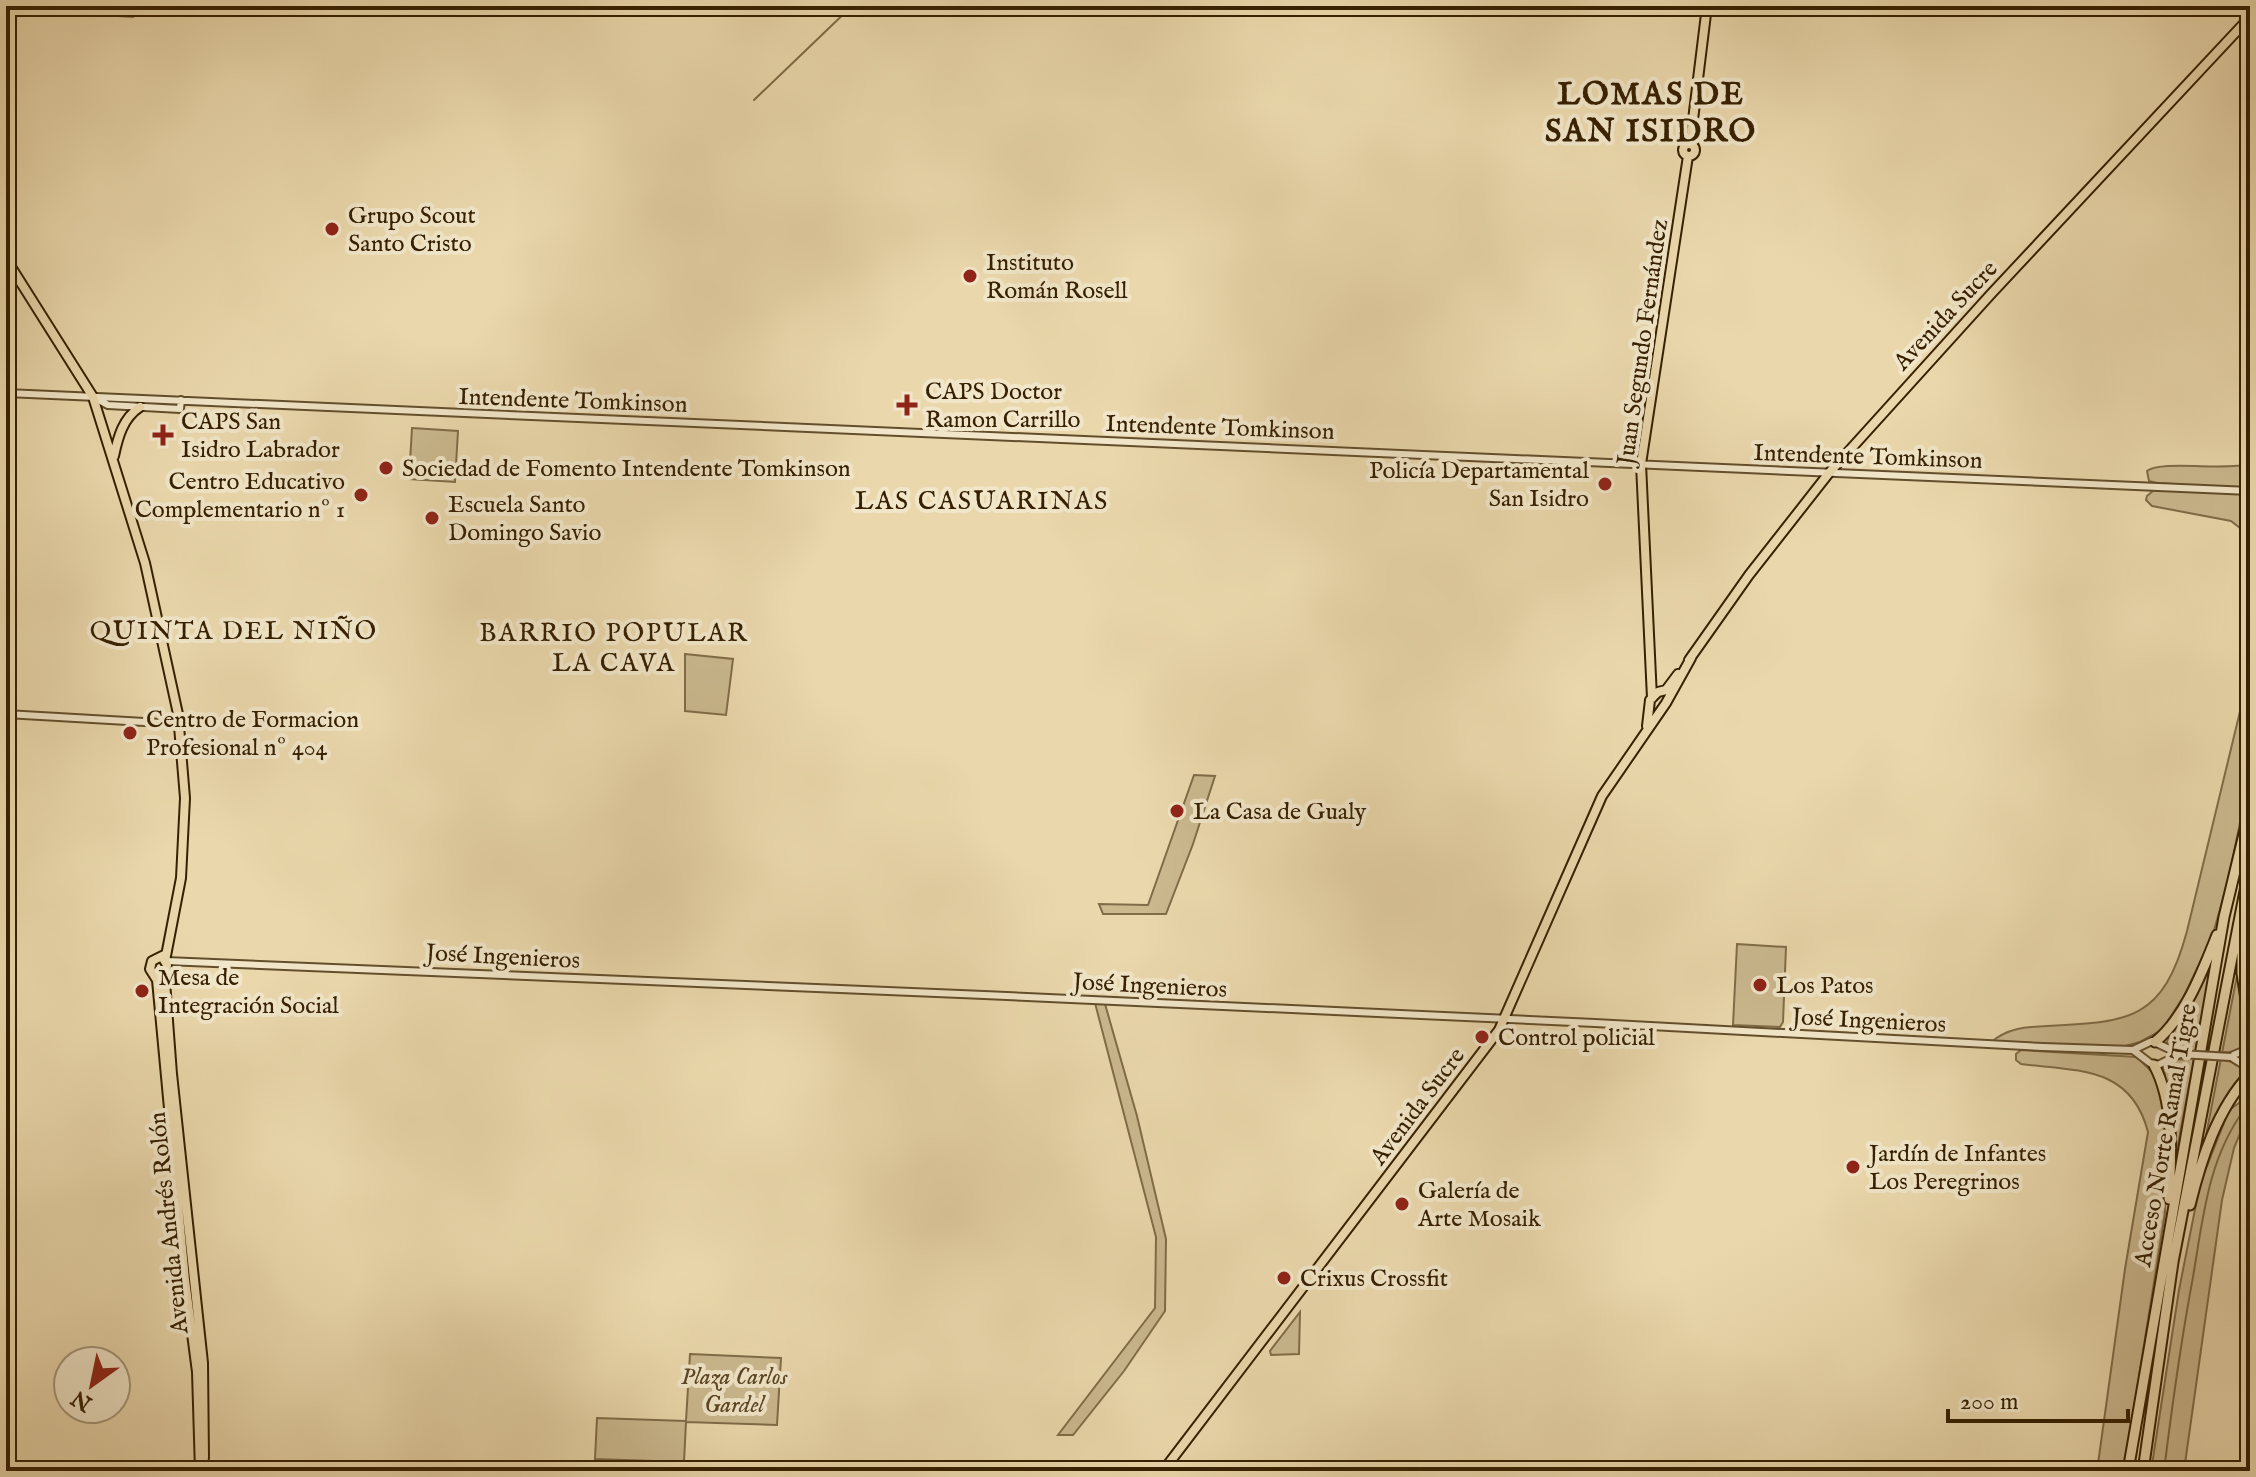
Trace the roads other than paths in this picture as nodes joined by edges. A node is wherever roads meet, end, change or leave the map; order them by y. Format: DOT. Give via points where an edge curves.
graph roads {
  1 [pos="1707,6"];
  2 [pos="2250,17"];
  3 [pos="6,259"];
  4 [pos="6,393"];
  5 [pos="93,397"];
  6 [pos="180,404"];
  7 [pos="140,407"];
  8 [pos="114,457"];
  9 [pos="1641,464"];
  10 [pos="1829,473"];
  11 [pos="2250,491"];
  12 [pos="1691,658"];
  13 [pos="1651,677"];
  14 [pos="1662,691"];
  15 [pos="1651,702"];
  16 [pos="1664,705"];
  17 [pos="6,714"];
  18 [pos="179,724"];
  19 [pos="1646,731"];
  20 [pos="2250,809"];
  21 [pos="2250,865"];
  22 [pos="2244,895"];
  23 [pos="2224,917"];
  24 [pos="165,958"];
  25 [pos="165,972"];
  26 [pos="154,974"];
  27 [pos="1506,1019"];
  28 [pos="2250,1027"];
  29 [pos="2151,1043"];
  30 [pos="2250,1048"];
  31 [pos="2133,1050"];
  32 [pos="2180,1054"];
  33 [pos="2231,1057"];
  34 [pos="2150,1062"];
  35 [pos="2250,1072"];
  36 [pos="2167,1234"];
  37 [pos="2173,1262"];
  38 [pos="202,1471"];
  39 [pos="1163,1471"];
  40 [pos="2128,1471"];
  41 [pos="2143,1471"];
  1 -- 9 [label="main road, Juan Segundo Fernández"];
  2 -- 10 [label="main road, Avenida Sucre"];
  3 -- 5 [label="main road, Avenida Andrés Rolón"];
  4 -- 5 [label="street, Intendente Tomkinson"];
  5 -- 6 [label="street, Intendente Tomkinson"];
  5 -- 7 [label="street, Intendente Tomkinson" via="108,405"];
  5 -- 8 [label="main road, Avenida Andrés Rolón"];
  6 -- 7 [label="street, Intendente Tomkinson"];
  6 -- 9 [label="street, Intendente Tomkinson"];
  7 -- 8 [label="main road" via="122,428"];
  8 -- 18 [label="main road, Avenida Andrés Rolón" via="145,563"];
  9 -- 10 [label="street, Intendente Tomkinson"];
  9 -- 13 [label="main road, Juan Segundo Fernández"];
  10 -- 11 [label="street, Intendente Tomkinson"];
  10 -- 12 [label="main road, Avenida Sucre"];
  12 -- 14 [label="main road, Avenida Sucre"];
  12 -- 16 [label="main road, Avenida Sucre"];
  13 -- 14 [label="main road"];
  13 -- 15 [label="main road, Juan Segundo Fernández"];
  14 -- 15 [label="main road, Avenida Sucre"];
  14 -- 16 [label="main road"];
  15 -- 16 [label="main road" via="1654,710"];
  15 -- 19 [label="main road, Avenida Sucre"];
  16 -- 19 [label="main road, Avenida Sucre"];
  17 -- 18 [label="street"];
  18 -- 24 [label="main road, Avenida Andrés Rolón" via="184,840"];
  19 -- 27 [label="main road, Avenida Sucre" via="1602,796"];
  20 -- 23 [label="highway, Acceso Norte Ramal Tigre"];
  21 -- 22 [label="highway, Acceso Norte Ramal Tigre"];
  22 -- 28 [label="highway" via="2242,973"];
  22 -- 37 [label="highway, Acceso Norte Ramal Tigre"];
  23 -- 29 [label="highway" via="2188,997 2169,1029"];
  23 -- 36 [label="highway, Acceso Norte Ramal Tigre"];
  24 -- 25 [label="main road, Avenida Andrés Rolón"];
  24 -- 26 [label="main road, Avenida Andrés Rolón" via="150,964"];
  24 -- 27 [label="street, José Ingenieros"];
  25 -- 26 [label="main road"];
  25 -- 38 [label="main road, Avenida Andrés Rolón" via="203,1363"];
  26 -- 38 [label="main road, Avenida Andrés Rolón" via="197,1372"];
  27 -- 31 [label="street, José Ingenieros"];
  27 -- 39 [label="main road, Avenida Sucre"];
  29 -- 31 [label="street, José Ingenieros"];
  29 -- 32 [label="street"];
  29 -- 34 [label="street" via="2144,1056"];
  30 -- 33 [label="street"];
  31 -- 34 [label="street"];
  32 -- 33 [label="street, bridge"];
  32 -- 34 [label="street" via="2161,1064"];
  33 -- 35 [label="street"];
  34 -- 36 [label="highway" via="2163,1085 2168,1115"];
  35 -- 37 [label="highway" via="2210,1141"];
  36 -- 40 [label="highway, Acceso Norte Ramal Tigre"];
  37 -- 41 [label="highway, Acceso Norte Ramal Tigre"];
}
